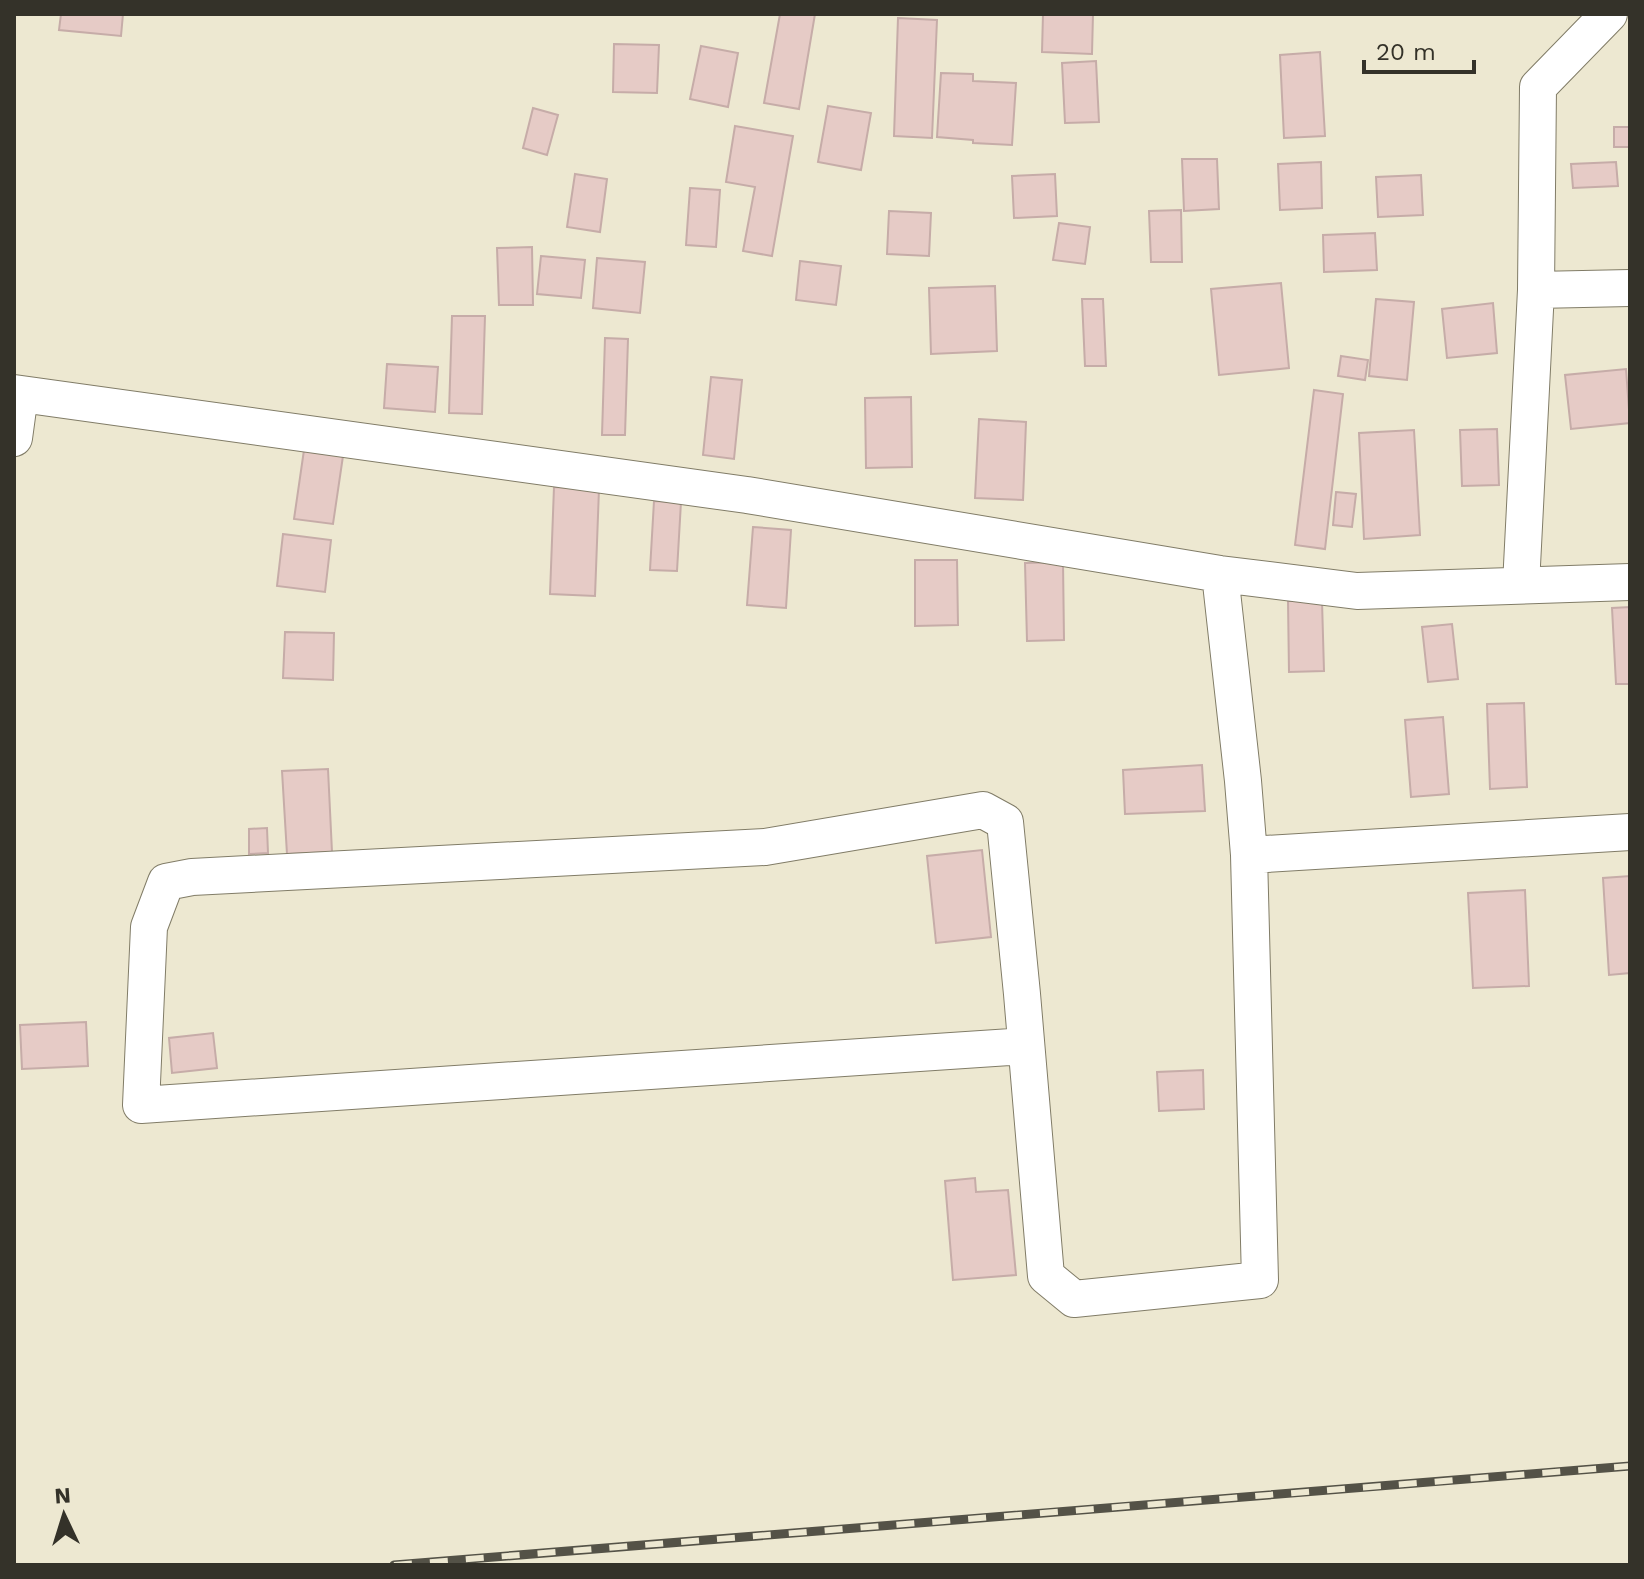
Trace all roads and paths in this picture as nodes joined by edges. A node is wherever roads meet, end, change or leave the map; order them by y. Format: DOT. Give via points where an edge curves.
graph roads {
  1 [pos="1609,14"];
  2 [pos="1630,288"];
  3 [pos="1536,290"];
  4 [pos="17,394"];
  5 [pos="14,438"];
  6 [pos="1220,574"];
  7 [pos="1630,582"];
  8 [pos="1521,585"];
  9 [pos="1630,832"];
  10 [pos="1249,855"];
  11 [pos="1025,1046"];
  1 -- 3 [label="street" via="1538,87"];
  2 -- 3 [label="street"];
  3 -- 8 [label="street"];
  4 -- 5 [label="street"];
  4 -- 6 [label="street" via="747,495"];
  6 -- 8 [label="street" via="1357,591"];
  6 -- 10 [label="street"];
  7 -- 8 [label="street"];
  9 -- 10 [label="street"];
  10 -- 11 [label="street" via="1260,1280 1074,1299 1046,1276"];
  11 -- 11 [label="street" via="1005,822 983,810 765,847 166,882 149,927 141,1105"];
}
